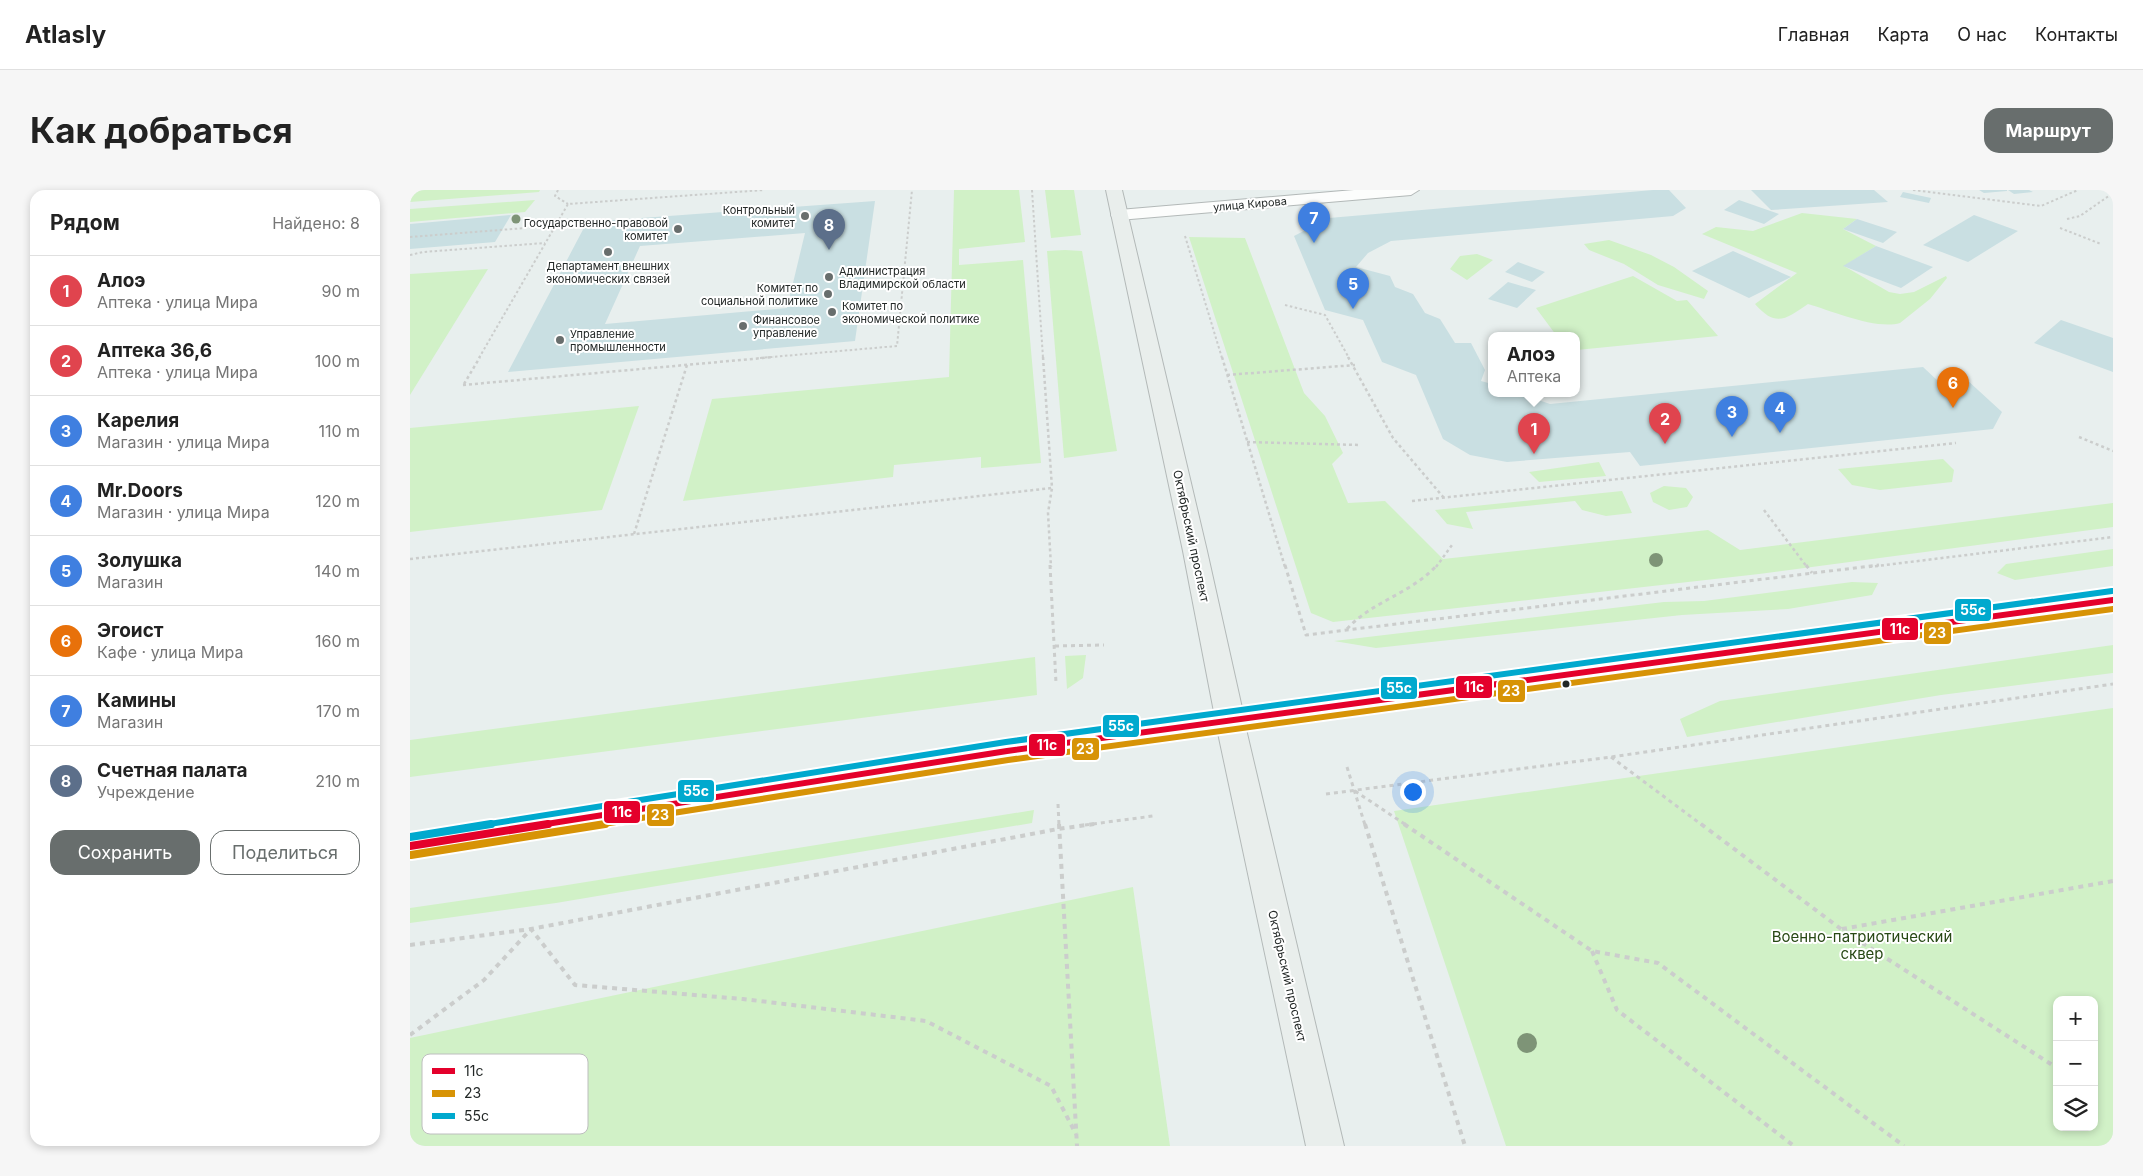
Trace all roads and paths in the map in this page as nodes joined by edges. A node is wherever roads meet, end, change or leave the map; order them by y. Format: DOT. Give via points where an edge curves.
graph roads {
  1 [pos="558,190"];
  2 [pos="764,190"];
  3 [pos="912,190"];
  4 [pos="1032,190"];
  5 [pos="1411,190"];
  6 [pos="1913,190"];
  7 [pos="2078,190"];
  8 [pos="747,191"];
  9 [pos="2113,193"];
  10 [pos="1116,203"];
  11 [pos="568,204"];
  12 [pos="1181,210"];
  13 [pos="2067,219"];
  14 [pos="551,226"];
  15 [pos="2060,228"];
  16 [pos="410,237"];
  17 [pos="545,243"];
  18 [pos="2101,244"];
  19 [pos="410,255"];
  20 [pos="1285,305"];
  21 [pos="687,365"];
  22 [pos="1355,366"];
  23 [pos="1227,375"];
  24 [pos="2079,437"];
  25 [pos="1247,442"];
  26 [pos="1956,443"];
  27 [pos="1360,445"];
  28 [pos="2113,451"];
  29 [pos="1052,488"];
  30 [pos="1444,498"];
  31 [pos="1412,501"];
  32 [pos="1764,510"];
  33 [pos="634,534"];
  34 [pos="2113,537"];
  35 [pos="1452,546"];
  36 [pos="410,559"];
  37 [pos="1813,573"];
  38 [pos="2113,600"];
  39 [pos="1346,630"];
  40 [pos="1104,644"];
  41 [pos="1055,646"];
  42 [pos="1056,683"];
  43 [pos="2113,684"];
  44 [pos="1230,720"];
  45 [pos="1611,757"];
  46 [pos="1347,767"];
  47 [pos="1355,790"];
  48 [pos="1326,794"];
  49 [pos="1058,804"];
  50 [pos="1153,816"];
  51 [pos="1058,829"];
  52 [pos="410,846"];
  53 [pos="2113,881"];
  54 [pos="531,929"];
  55 [pos="1841,929"];
  56 [pos="410,945"];
  57 [pos="1592,951"];
  58 [pos="410,1035"];
  59 [pos="2053,1065"];
  60 [pos="1076,1134"];
  61 [pos="1077,1146"];
  62 [pos="1325,1146"];
  63 [pos="1465,1146"];
  64 [pos="1794,1146"];
  65 [pos="1904,1146"];
  1 -- 11 [label="path" via="555,196"];
  2 -- 8 [label="path"];
  3 -- 21 [label="path" via="897,346"];
  4 -- 29 [label="path"];
  5 -- 12 [label="street, улица Кирова"];
  6 -- 7 [label="path" via="2042,206"];
  8 -- 11 [label="path"];
  9 -- 13 [label="path" via="2080,216"];
  10 -- 12 [label="street, улица Кирова"];
  10 -- 44 [label="main road, Октябрьский проспект" via="1196,551"];
  11 -- 17 [label="path"];
  12 -- 23 [label="path" via="1184,233"];
  14 -- 16 [label="path"];
  15 -- 18 [label="path"];
  17 -- 19 [label="path"];
  17 -- 21 [label="path" via="463,385"];
  20 -- 22 [label="path" via="1326,315"];
  21 -- 33 [label="path"];
  22 -- 23 [label="path"];
  22 -- 30 [label="path" via="1394,438"];
  23 -- 25 [label="path"];
  24 -- 28 [label="path"];
  25 -- 27 [label="path"];
  25 -- 39 [label="path" via="1306,635"];
  26 -- 30 [label="path"];
  29 -- 33 [label="path"];
  29 -- 41 [label="path" via="1048,513"];
  30 -- 31 [label="path"];
  32 -- 37 [label="path"];
  33 -- 36 [label="path"];
  34 -- 37 [label="path"];
  35 -- 39 [label="path" via="1443,560 1412,587 1358,615"];
  37 -- 39 [label="path"];
  38 -- 44 [label="main road"];
  40 -- 41 [label="path"];
  41 -- 42 [label="path"];
  43 -- 45 [label="path"];
  44 -- 52 [label="main road" via="1007,751"];
  44 -- 62 [label="main road, Октябрьский проспект"];
  45 -- 47 [label="path"];
  45 -- 55 [label="path"];
  46 -- 47 [label="path"];
  47 -- 48 [label="path"];
  47 -- 57 [label="path"];
  47 -- 63 [label="path"];
  49 -- 51 [label="path"];
  50 -- 51 [label="path"];
  51 -- 54 [label="path"];
  51 -- 60 [label="path"];
  53 -- 55 [label="path"];
  54 -- 56 [label="path"];
  54 -- 58 [label="path" via="484,980"];
  54 -- 60 [label="path" via="575,985 743,999 926,1021 1051,1086"];
  55 -- 59 [label="path"];
  57 -- 64 [label="path" via="1617,1010"];
  57 -- 65 [label="path" via="1658,963"];
  60 -- 61 [label="path"];
}
